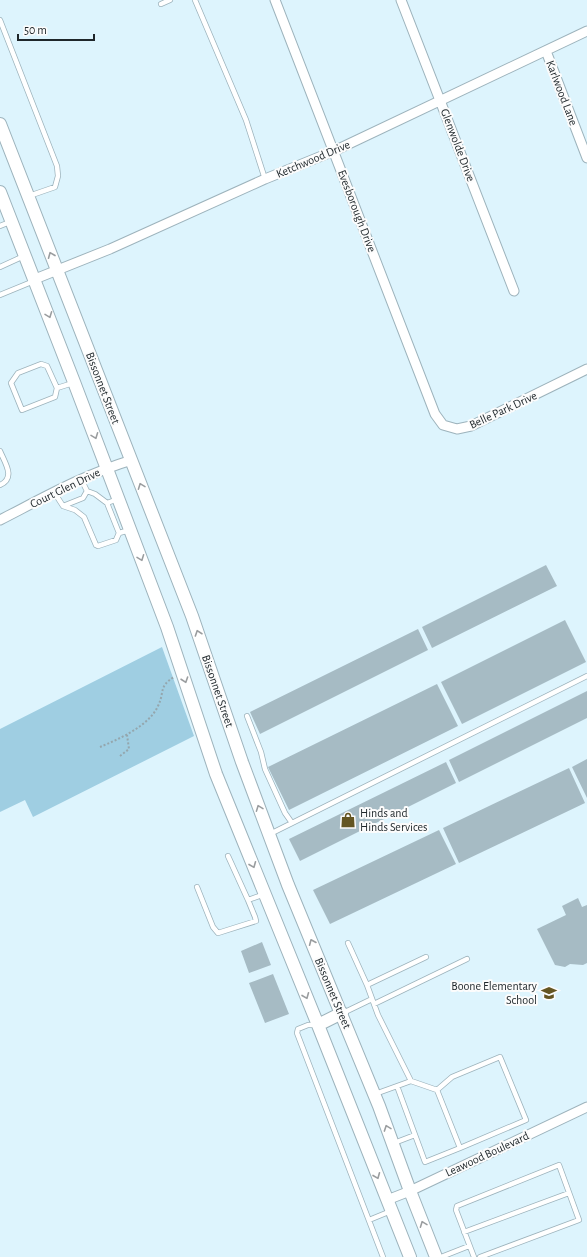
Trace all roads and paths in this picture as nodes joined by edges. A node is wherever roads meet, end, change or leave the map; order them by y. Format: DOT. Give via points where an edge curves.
graph roads {
  1 [pos="170,0"];
  2 [pos="195,0"];
  3 [pos="275,0"];
  4 [pos="401,0"];
  5 [pos="160,4"];
  6 [pos="0,20"];
  7 [pos="587,31"];
  8 [pos="546,51"];
  9 [pos="440,100"];
  10 [pos="0,124"];
  11 [pos="334,151"];
  12 [pos="587,158"];
  13 [pos="265,179"];
  14 [pos="0,192"];
  15 [pos="28,197"];
  16 [pos="12,221"];
  17 [pos="0,226"];
  18 [pos="25,255"];
  19 [pos="0,267"];
  20 [pos="57,270"];
  21 [pos="35,279"];
  22 [pos="514,291"];
  23 [pos="0,295"];
  24 [pos="413,356"];
  25 [pos="587,369"];
  26 [pos="74,382"];
  27 [pos="57,388"];
  28 [pos="0,451"];
  29 [pos="132,460"];
  30 [pos="107,468"];
  31 [pos="81,479"];
  32 [pos="0,485"];
  33 [pos="87,491"];
  34 [pos="54,492"];
  35 [pos="119,499"];
  36 [pos="107,503"];
  37 [pos="62,506"];
  38 [pos="0,520"];
  39 [pos="125,532"];
  40 [pos="182,674"];
  41 [pos="587,676"];
  42 [pos="247,716"];
  43 [pos="127,736"];
  44 [pos="100,747"];
  45 [pos="120,756"];
  46 [pos="292,823"];
  47 [pos="269,835"];
  48 [pos="228,856"];
  49 [pos="197,887"];
  50 [pos="265,894"];
  51 [pos="248,900"];
  52 [pos="348,944"];
  53 [pos="426,957"];
  54 [pos="467,959"];
  55 [pos="368,985"];
  56 [pos="373,1002"];
  57 [pos="342,1013"];
  58 [pos="318,1025"];
  59 [pos="411,1081"];
  60 [pos="397,1086"];
  61 [pos="437,1090"];
  62 [pos="375,1094"];
  63 [pos="587,1107"];
  64 [pos="415,1134"];
  65 [pos="393,1143"];
  66 [pos="460,1148"];
  67 [pos="410,1190"];
  68 [pos="569,1193"];
  69 [pos="389,1205"];
  70 [pos="369,1220"];
  71 [pos="464,1232"];
  72 [pos="469,1246"];
  73 [pos="383,1257"];
  74 [pos="410,1257"];
  75 [pos="436,1257"];
  76 [pos="440,1257"];
  77 [pos="474,1257"];
  78 [pos="480,1257"];
  1 -- 5 [label="lane"];
  2 -- 13 [label="lane" via="246,120"];
  3 -- 11 [label="street, Evesborough Drive"];
  4 -- 9 [label="street, Glenwolde Drive"];
  6 -- 15 [label="lane" via="57,166 55,187"];
  7 -- 8 [label="street, Ketchwood Drive"];
  8 -- 9 [label="street, Ketchwood Drive"];
  8 -- 12 [label="street, Karlwood Lane"];
  9 -- 11 [label="street, Ketchwood Drive"];
  9 -- 22 [label="street, Glenwolde Drive"];
  10 -- 15 [label="main road, Bissonnet Street"];
  11 -- 13 [label="street, Ketchwood Drive"];
  11 -- 24 [label="street, Evesborough Drive"];
  13 -- 20 [label="street, Ketchwood Drive" via="110,249"];
  14 -- 16 [label="main road, Bissonnet Street"];
  20 -- 15 [label="main road, Bissonnet Street, one-way"];
  16 -- 17 [label="lane"];
  16 -- 18 [label="main road, Bissonnet Street"];
  18 -- 19 [label="lane"];
  18 -- 21 [label="main road, Bissonnet Street"];
  20 -- 21 [label="street, Ketchwood Drive"];
  20 -- 29 [label="main road, Bissonnet Street"];
  21 -- 23 [label="lane"];
  21 -- 26 [label="main road, Bissonnet Street, one-way"];
  24 -- 25 [label="street, Belle Park Drive" via="435,414 443,425 457,429 471,426"];
  26 -- 27 [label="lane"];
  26 -- 30 [label="main road, Bissonnet Street, one-way"];
  27 -- 27 [label="lane" via="55,397 22,410 12,383 18,373 41,364 47,366"];
  28 -- 32 [label="lane" via="9,473 8,478"];
  29 -- 30 [label="street, Court Glen Drive"];
  47 -- 29 [label="main road, Bissonnet Street, one-way" via="192,616"];
  30 -- 31 [label="street, Court Glen Drive"];
  30 -- 35 [label="main road, Bissonnet Street"];
  31 -- 33 [label="lane"];
  31 -- 34 [label="street, Court Glen Drive"];
  33 -- 36 [label="lane"];
  33 -- 37 [label="lane" via="83,498"];
  34 -- 37 [label="lane"];
  34 -- 38 [label="street, Court Glen Drive"];
  35 -- 36 [label="lane"];
  35 -- 39 [label="main road, Bissonnet Street"];
  36 -- 39 [label="lane"];
  37 -- 39 [label="lane" via="75,510 84,517 98,546 116,540"];
  39 -- 40 [label="main road, Bissonnet Street, one-way" via="167,628"];
  40 -- 43 [label="path" via="164,683 158,706 150,718"];
  40 -- 50 [label="main road, Bissonnet Street, one-way" via="216,774"];
  41 -- 46 [label="lane"];
  42 -- 46 [label="lane" via="265,769"];
  43 -- 44 [label="path"];
  43 -- 45 [label="path" via="129,749"];
  46 -- 47 [label="lane"];
  57 -- 47 [label="main road, Bissonnet Street, one-way"];
  48 -- 51 [label="lane"];
  49 -- 51 [label="lane" via="213,927 218,933 256,920"];
  50 -- 51 [label="lane"];
  50 -- 58 [label="main road, Bissonnet Street, one-way"];
  52 -- 55 [label="lane"];
  53 -- 55 [label="lane"];
  54 -- 56 [label="lane"];
  55 -- 56 [label="lane"];
  56 -- 57 [label="lane"];
  56 -- 59 [label="lane"];
  57 -- 58 [label="main road"];
  57 -- 62 [label="main road, Bissonnet Street"];
  58 -- 69 [label="main road, Bissonnet Street, one-way"];
  58 -- 70 [label="lane" via="308,1025 298,1029 297,1033"];
  59 -- 60 [label="lane"];
  59 -- 61 [label="lane"];
  60 -- 62 [label="lane"];
  60 -- 64 [label="lane"];
  61 -- 66 [label="lane"];
  61 -- 66 [label="lane" via="452,1076 500,1057 526,1120"];
  65 -- 62 [label="main road, Bissonnet Street, one-way"];
  63 -- 67 [label="street, Leawood Boulevard"];
  64 -- 65 [label="lane"];
  64 -- 66 [label="lane" via="425,1162"];
  65 -- 67 [label="main road, Bissonnet Street"];
  67 -- 69 [label="street, Leawood Boulevard"];
  75 -- 67 [label="main road, Bissonnet Street, one-way"];
  68 -- 71 [label="lane"];
  68 -- 71 [label="lane" via="558,1165 460,1204 456,1210"];
  68 -- 78 [label="lane" via="579,1220"];
  69 -- 70 [label="lane"];
  69 -- 74 [label="main road, Bissonnet Street"];
  70 -- 73 [label="lane"];
  71 -- 72 [label="lane"];
  72 -- 76 [label="lane"];
  72 -- 77 [label="lane"];
}
